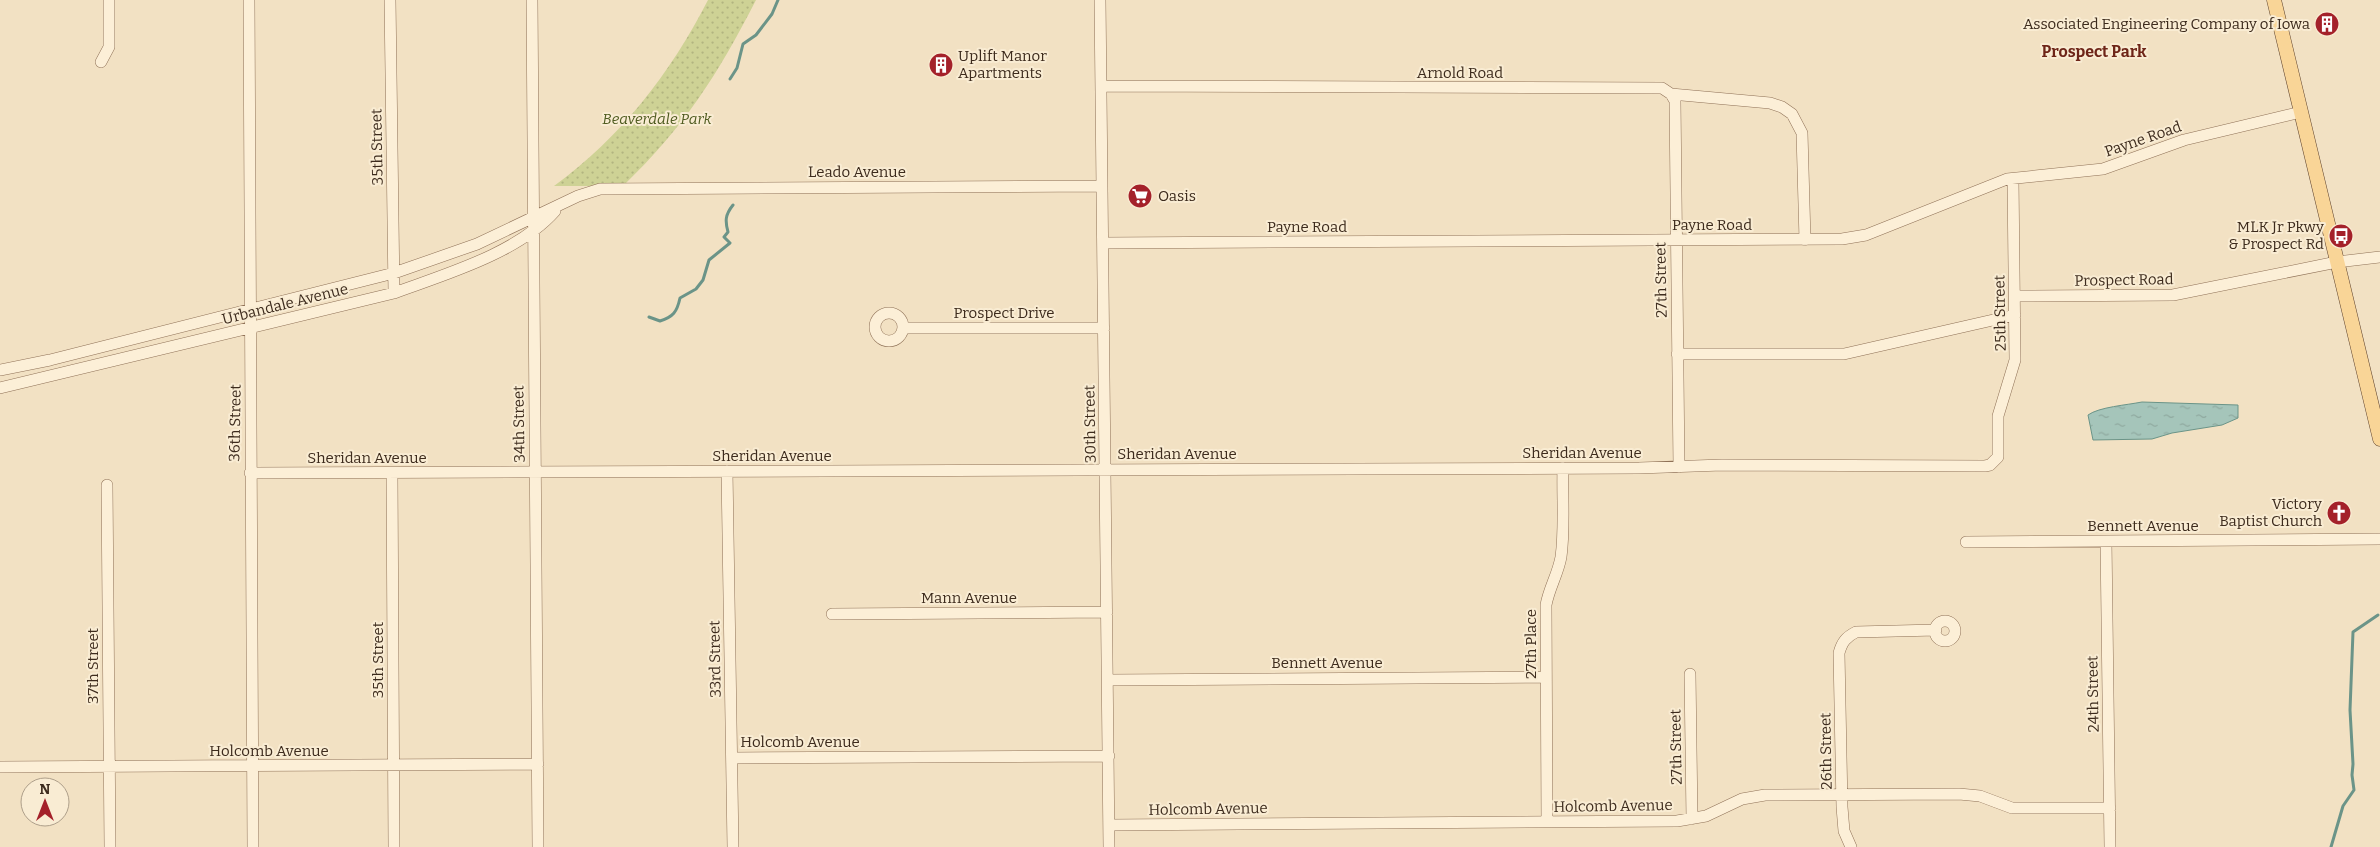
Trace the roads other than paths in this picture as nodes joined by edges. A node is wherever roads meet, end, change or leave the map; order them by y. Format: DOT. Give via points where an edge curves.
graph roads {
  1 [pos="109,0"];
  2 [pos="249,0"];
  3 [pos="390,0"];
  4 [pos="532,0"];
  5 [pos="1100,0"];
  6 [pos="2274,0"];
  7 [pos="101,62"];
  8 [pos="1101,86"];
  9 [pos="1671,94"];
  10 [pos="2301,112"];
  11 [pos="2013,179"];
  12 [pos="1102,186"];
  13 [pos="611,188"];
  14 [pos="559,206"];
  15 [pos="533,217"];
  16 [pos="533,232"];
  17 [pos="1676,240"];
  18 [pos="1804,240"];
  19 [pos="1103,243"];
  20 [pos="2380,257"];
  21 [pos="2337,262"];
  22 [pos="394,273"];
  23 [pos="394,293"];
  24 [pos="2015,296"];
  25 [pos="252,310"];
  26 [pos="2015,315"];
  27 [pos="252,328"];
  28 [pos="903,328"];
  29 [pos="1104,328"];
  30 [pos="1677,354"];
  31 [pos="0,370"];
  32 [pos="0,388"];
  33 [pos="2380,439"];
  34 [pos="1985,466"];
  35 [pos="1679,467"];
  36 [pos="1563,468"];
  37 [pos="1106,470"];
  38 [pos="727,471"];
  39 [pos="392,472"];
  40 [pos="535,472"];
  41 [pos="250,473"];
  42 [pos="107,485"];
  43 [pos="2380,539"];
  44 [pos="2106,541"];
  45 [pos="1966,542"];
  46 [pos="1107,612"];
  47 [pos="832,614"];
  48 [pos="1936,630"];
  49 [pos="1690,674"];
  50 [pos="1546,677"];
  51 [pos="1108,680"];
  52 [pos="1108,756"];
  53 [pos="732,758"];
  54 [pos="538,764"];
  55 [pos="394,765"];
  56 [pos="109,766"];
  57 [pos="252,766"];
  58 [pos="0,767"];
  59 [pos="1842,794"];
  60 [pos="2110,808"];
  61 [pos="1692,819"];
  62 [pos="1547,822"];
  63 [pos="1109,825"];
  64 [pos="110,847"];
  65 [pos="253,847"];
  66 [pos="394,847"];
  67 [pos="538,847"];
  68 [pos="733,847"];
  69 [pos="1109,847"];
  70 [pos="1851,847"];
  71 [pos="2110,847"];
  1 -- 7 [label="street" via="109,47"];
  2 -- 25 [label="street, 36th Street"];
  3 -- 22 [label="street, 35th Street"];
  4 -- 15 [label="street, 34th Street"];
  5 -- 8 [label="street, 30th Street"];
  6 -- 10 [label="main road"];
  8 -- 9 [label="street, Arnold Road" via="1662,88"];
  8 -- 12 [label="street, 30th Street"];
  9 -- 17 [label="street, 27th Street" via="1675,101"];
  9 -- 18 [label="street, Arnold Road" via="1770,103 1792,114 1802,133"];
  10 -- 11 [label="street, Payne Road" via="2184,140 2104,169"];
  10 -- 21 [label="main road"];
  11 -- 18 [label="street, Payne Road" via="1990,184 1866,235 1842,240"];
  11 -- 24 [label="street, 25th Street"];
  12 -- 13 [label="street, Leado Avenue"];
  12 -- 19 [label="street, 30th Street"];
  13 -- 14 [label="street, Urbandale Avenue" via="600,188"];
  14 -- 15 [label="street, Urbandale Avenue"];
  14 -- 16 [label="street, Urbandale Avenue"];
  15 -- 16 [label="street, 34th Street"];
  15 -- 22 [label="street, Urbandale Avenue" via="450,255"];
  16 -- 23 [label="street, Urbandale Avenue" via="452,272"];
  16 -- 40 [label="street, 34th Street"];
  17 -- 18 [label="street, Payne Road"];
  17 -- 19 [label="street, Payne Road"];
  17 -- 30 [label="street, 27th Street"];
  19 -- 29 [label="street, 30th Street"];
  20 -- 21 [label="street, Prospect Road"];
  21 -- 24 [label="street, Prospect Road" via="2172,296"];
  21 -- 33 [label="main road"];
  22 -- 23 [label="street, 35th Street"];
  22 -- 25 [label="street, Urbandale Avenue"];
  23 -- 27 [label="street, Urbandale Avenue"];
  24 -- 26 [label="street, 25th Street"];
  25 -- 27 [label="street, 36th Street"];
  25 -- 31 [label="street, Urbandale Avenue"];
  26 -- 30 [label="street" via="1844,354"];
  26 -- 34 [label="street, 25th Street" via="2015,360 1998,416 2000,452 1995,461"];
  27 -- 32 [label="street, Urbandale Avenue"];
  27 -- 41 [label="street, 36th Street"];
  28 -- 29 [label="street, Prospect Drive"];
  29 -- 37 [label="street, 30th Street"];
  30 -- 35 [label="street, 27th Street"];
  34 -- 35 [label="street, Sheridan Avenue"];
  35 -- 36 [label="street, Sheridan Avenue"];
  36 -- 37 [label="street, Sheridan Avenue"];
  36 -- 50 [label="street, 27th Place" via="1561,556 1546,605"];
  37 -- 38 [label="street, Sheridan Avenue"];
  37 -- 46 [label="street, 30th Street"];
  38 -- 40 [label="street, Sheridan Avenue"];
  38 -- 53 [label="street, 33rd Street"];
  39 -- 40 [label="street, Sheridan Avenue"];
  39 -- 41 [label="street, Sheridan Avenue"];
  39 -- 55 [label="street, 35th Street"];
  40 -- 54 [label="street, 34th Street"];
  41 -- 57 [label="street, 36th Street"];
  42 -- 56 [label="street, 37th Street"];
  43 -- 44 [label="street, Bennett Avenue"];
  44 -- 45 [label="street, Bennett Avenue"];
  44 -- 60 [label="street, 24th Street"];
  46 -- 47 [label="street, Mann Avenue"];
  46 -- 51 [label="street, 30th Street"];
  48 -- 59 [label="street, 26th Street" via="1856,632 1842,644 1839,653"];
  49 -- 61 [label="street, 27th Street"];
  50 -- 51 [label="street, Bennett Avenue"];
  50 -- 62 [label="street, 27th Place"];
  51 -- 52 [label="street, 30th Street"];
  52 -- 53 [label="street, Holcomb Avenue"];
  52 -- 63 [label="street, 30th Street"];
  53 -- 68 [label="street, 33rd Street"];
  54 -- 55 [label="street, Holcomb Avenue"];
  54 -- 67 [label="street, 34th Street"];
  55 -- 57 [label="street, Holcomb Avenue"];
  55 -- 66 [label="street, 35th Street"];
  56 -- 57 [label="street, Holcomb Avenue"];
  56 -- 58 [label="street, Holcomb Avenue"];
  56 -- 64 [label="street, 37th Street"];
  57 -- 65 [label="street, 36th Street"];
  59 -- 60 [label="street, Holcomb Avenue" via="1959,794 1980,796 2012,808"];
  59 -- 61 [label="street, Holcomb Avenue" via="1765,795 1742,799"];
  59 -- 70 [label="street, 26th Street" via="1844,831"];
  60 -- 71 [label="street, 24th Street"];
  61 -- 62 [label="street, Holcomb Avenue"];
  62 -- 63 [label="street, Holcomb Avenue"];
  63 -- 69 [label="street, 30th Street"];
}
